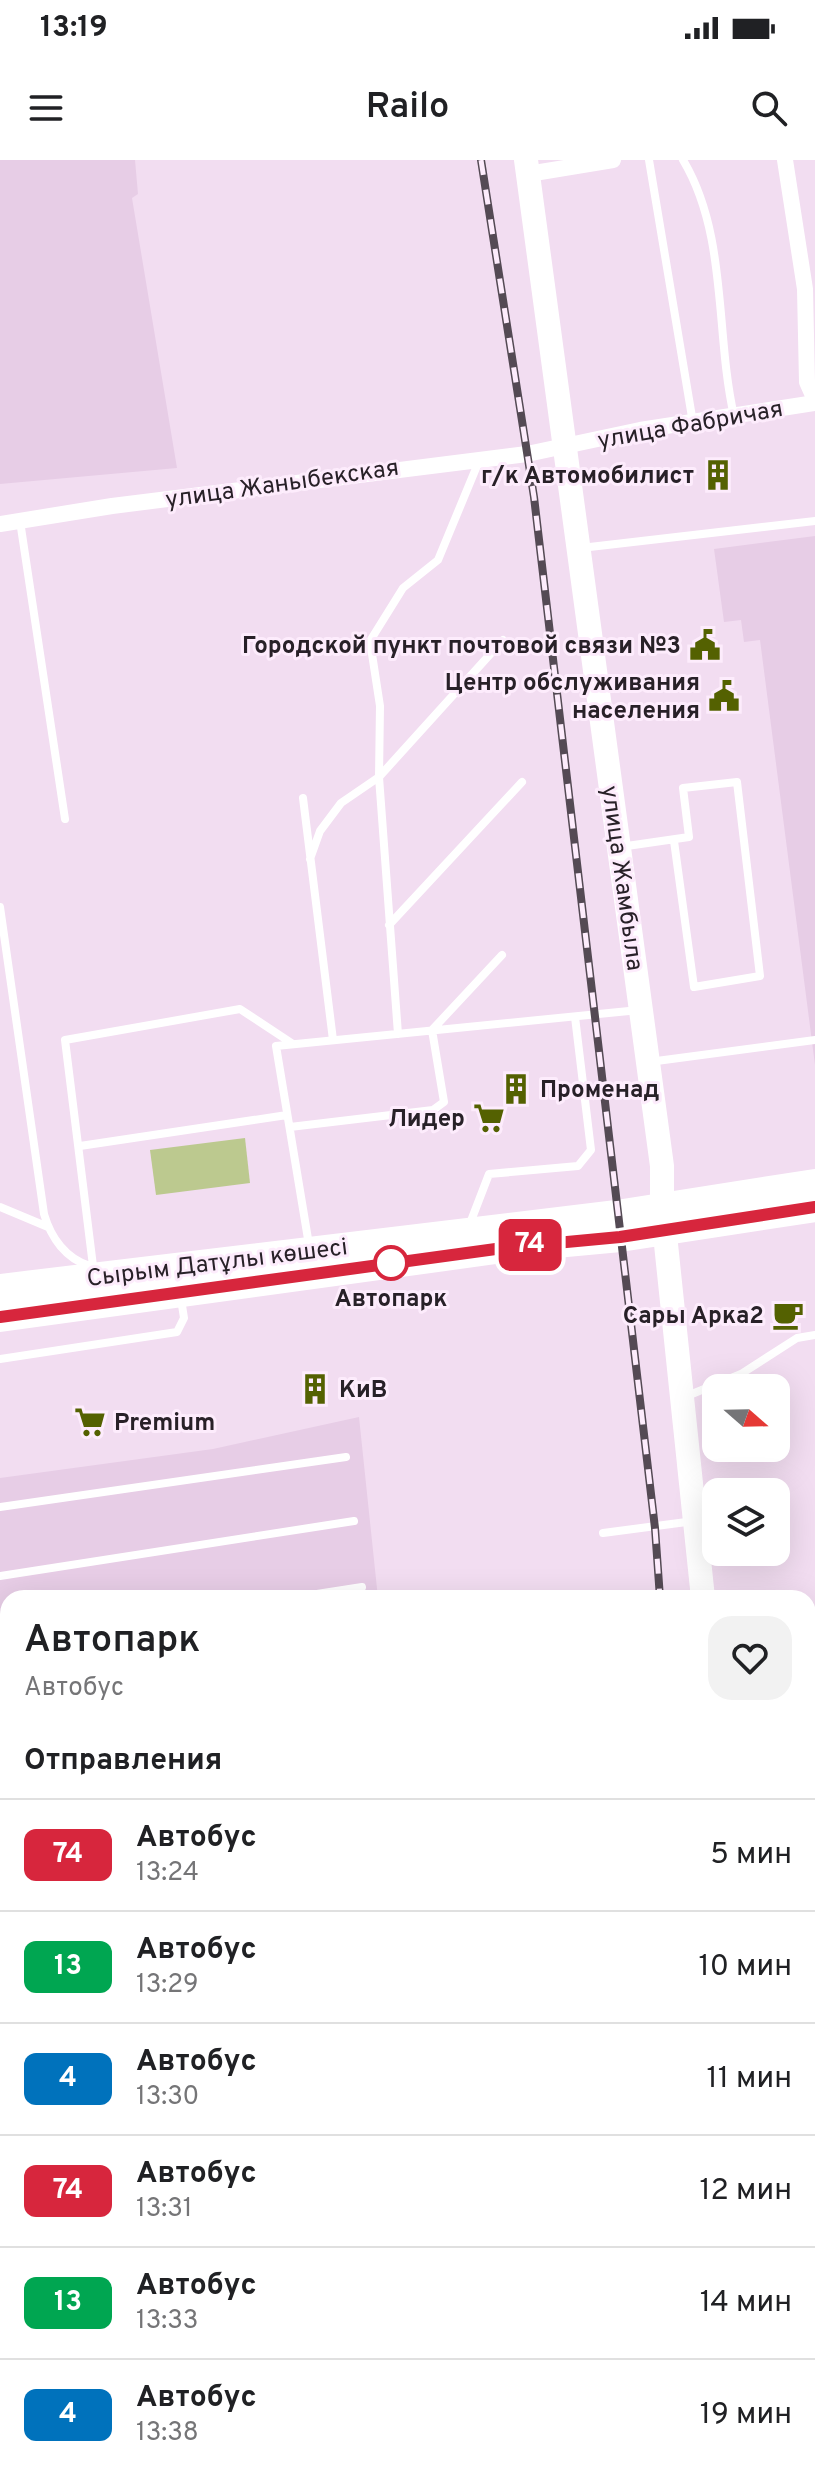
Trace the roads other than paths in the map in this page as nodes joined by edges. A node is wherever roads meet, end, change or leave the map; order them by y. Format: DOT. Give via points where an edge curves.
graph roads {
  1 [pos="613,160"];
  2 [pos="649,160"];
  3 [pos="683,160"];
  4 [pos="785,160"];
  5 [pos="527,167"];
  6 [pos="815,402"];
  7 [pos="734,416"];
  8 [pos="693,423"];
  9 [pos="565,445"];
  10 [pos="481,457"];
  11 [pos="6,520"];
  12 [pos="815,521"];
  13 [pos="578,548"];
  14 [pos="503,640"];
  15 [pos="379,777"];
  16 [pos="522,782"];
  17 [pos="303,798"];
  18 [pos="65,819"];
  19 [pos="674,841"];
  20 [pos="619,847"];
  21 [pos="310,859"];
  22 [pos="0,907"];
  23 [pos="389,925"];
  24 [pos="502,955"];
  25 [pos="641,1010"];
  26 [pos="575,1017"];
  27 [pos="432,1030"];
  28 [pos="398,1034"];
  29 [pos="333,1040"];
  30 [pos="815,1040"];
  31 [pos="293,1044"];
  32 [pos="648,1062"];
  33 [pos="287,1115"];
  34 [pos="290,1127"];
  35 [pos="80,1146"];
  36 [pos="815,1184"];
  37 [pos="0,1207"];
  38 [pos="815,1207"];
  39 [pos="663,1218"];
  40 [pos="48,1227"];
  41 [pos="466,1232"];
  42 [pos="310,1249"];
  43 [pos="94,1273"];
  44 [pos="0,1289"];
  45 [pos="180,1292"];
  46 [pos="0,1317"];
  47 [pos="815,1335"];
  48 [pos="0,1359"];
  49 [pos="682,1398"];
  50 [pos="346,1457"];
  51 [pos="0,1507"];
  52 [pos="354,1521"];
  53 [pos="695,1521"];
  54 [pos="603,1533"];
  55 [pos="0,1576"];
  56 [pos="362,1587"];
  57 [pos="343,1590"];
  58 [pos="702,1590"];
  1 -- 5 [label="street"];
  2 -- 8 [label="lane"];
  3 -- 7 [label="lane" via="697,183 715,261 725,376"];
  4 -- 6 [label="street" via="805,289 807,382"];
  5 -- 9 [label="street, улица Жамбыла"];
  6 -- 7 [label="street, улица Фабричая"];
  7 -- 8 [label="street, улица Фабричая"];
  8 -- 9 [label="street, улица Фабричая"];
  9 -- 10 [label="street, улица Жаныбекская"];
  9 -- 13 [label="street, улица Жамбыла"];
  10 -- 11 [label="street, улица Жаныбекская"];
  10 -- 15 [label="lane" via="438,560 403,588 370,641 380,706"];
  11 -- 18 [label="lane"];
  12 -- 13 [label="lane"];
  13 -- 20 [label="street, улица Жамбыла"];
  14 -- 15 [label="lane"];
  15 -- 21 [label="lane" via="341,803 320,831"];
  15 -- 23 [label="lane"];
  16 -- 23 [label="lane"];
  17 -- 21 [label="lane"];
  19 -- 19 [label="lane" via="694,987 760,976 737,782 683,788 689,837"];
  19 -- 20 [label="lane"];
  20 -- 25 [label="street, улица Жамбыла"];
  21 -- 29 [label="lane"];
  22 -- 40 [label="lane"];
  23 -- 28 [label="lane"];
  24 -- 27 [label="lane"];
  25 -- 26 [label="lane"];
  25 -- 32 [label="street, улица Жамбыла"];
  26 -- 27 [label="lane"];
  26 -- 41 [label="lane" via="591,1150 578,1166 489,1174"];
  27 -- 28 [label="lane"];
  27 -- 34 [label="lane" via="444,1102 433,1110"];
  28 -- 29 [label="lane"];
  29 -- 31 [label="lane"];
  30 -- 32 [label="lane"];
  31 -- 33 [label="lane" via="276,1046"];
  31 -- 35 [label="lane" via="240,1009 65,1040"];
  32 -- 39 [label="street, улица Жамбыла"];
  33 -- 34 [label="lane"];
  33 -- 35 [label="lane"];
  34 -- 42 [label="lane"];
  35 -- 43 [label="lane"];
  36 -- 39 [label="highway, Сырым Датұлы көшесі"];
  37 -- 40 [label="lane"];
  38 -- 39 [label="highway, Сырым Датұлы көшесі"];
  39 -- 41 [label="highway, Сырым Датұлы көшесі" via="617,1215"];
  39 -- 45 [label="highway, Сырым Датұлы көшесі"];
  39 -- 49 [label="street, улица Жамбыла"];
  40 -- 43 [label="lane" via="65,1254"];
  41 -- 42 [label="highway, Сырым Датұлы көшесі"];
  42 -- 43 [label="highway, Сырым Датұлы көшесі"];
  43 -- 44 [label="highway, Сырым Датұлы көшесі"];
  45 -- 46 [label="highway, Сырым Датұлы көшесі"];
  45 -- 48 [label="lane" via="184,1318 177,1332"];
  47 -- 49 [label="lane" via="797,1338 741,1374"];
  49 -- 53 [label="street, улица Жамбыла"];
  50 -- 51 [label="lane"];
  52 -- 55 [label="lane"];
  53 -- 54 [label="lane"];
  53 -- 58 [label="street, улица Жамбыла"];
  56 -- 57 [label="lane"];
}
